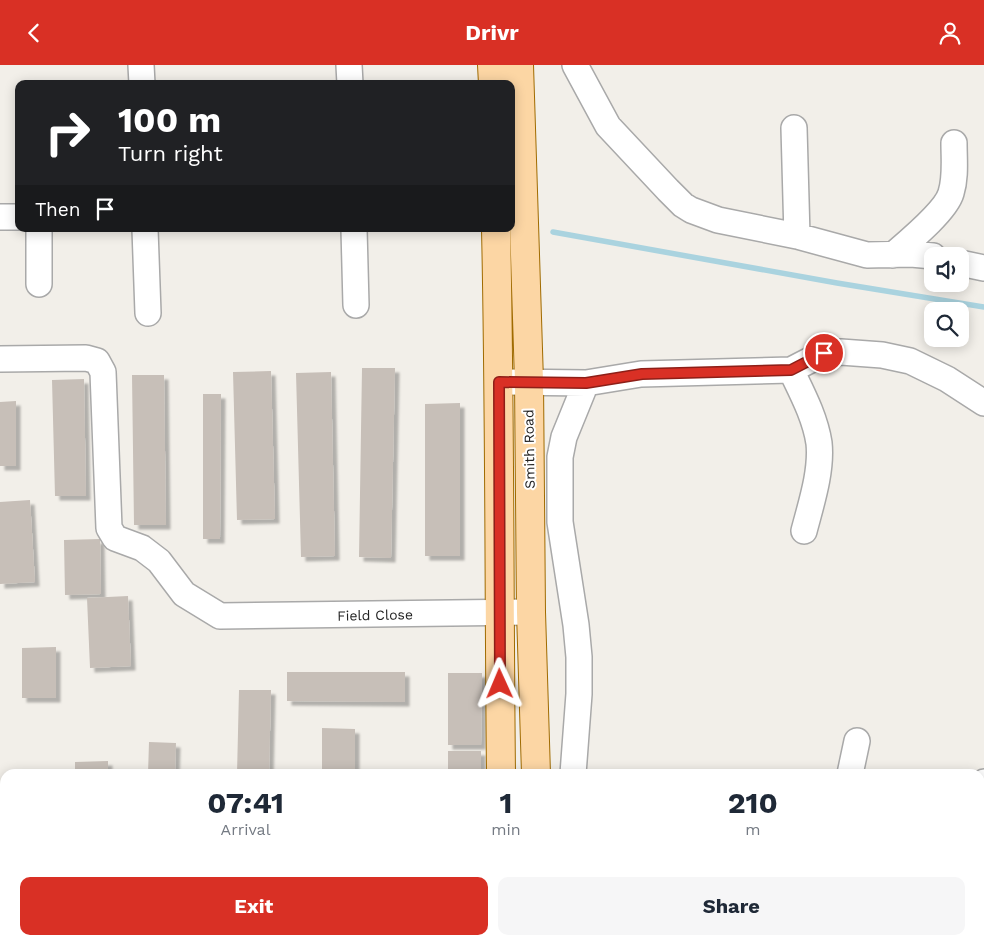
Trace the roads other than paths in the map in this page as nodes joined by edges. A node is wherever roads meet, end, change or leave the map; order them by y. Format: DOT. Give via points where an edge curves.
graph roads {
  1 [pos="142,65"];
  2 [pos="349,65"];
  3 [pos="492,65"];
  4 [pos="519,65"];
  5 [pos="575,65"];
  6 [pos="142,80"];
  7 [pos="350,80"];
  8 [pos="493,80"];
  9 [pos="794,128"];
  10 [pos="954,143"];
  11 [pos="0,217"];
  12 [pos="15,217"];
  13 [pos="39,232"];
  14 [pos="146,232"];
  15 [pos="354,232"];
  16 [pos="496,232"];
  17 [pos="797,237"];
  18 [pos="893,255"];
  19 [pos="924,256"];
  20 [pos="969,265"];
  21 [pos="984,268"];
  22 [pos="39,284"];
  23 [pos="356,305"];
  24 [pos="148,313"];
  25 [pos="0,359"];
  26 [pos="791,370"];
  27 [pos="529,381"];
  28 [pos="499,382"];
  29 [pos="586,383"];
  30 [pos="984,403"];
  31 [pos="804,531"];
  32 [pos="499,613"];
  33 [pos="531,613"];
  34 [pos="857,741"];
  35 [pos="501,769"];
  36 [pos="536,769"];
  37 [pos="573,769"];
  38 [pos="851,769"];
  1 -- 6 [label="street"];
  2 -- 7 [label="street"];
  3 -- 8 [label="main road"];
  4 -- 27 [label="main road, Smith Road"];
  5 -- 17 [label="street" via="608,126 683,205 714,219"];
  9 -- 17 [label="street"];
  10 -- 18 [label="street" via="954,176 951,195 944,208"];
  11 -- 12 [label="street"];
  13 -- 22 [label="street"];
  14 -- 24 [label="street"];
  15 -- 23 [label="street"];
  16 -- 28 [label="main road, Smith Road"];
  17 -- 18 [label="street" via="859,253"];
  18 -- 19 [label="street"];
  20 -- 21 [label="street"];
  25 -- 32 [label="street, Field Close" via="86,358 98,361 103,372 109,528 115,538 142,548 159,561 184,595 220,616"];
  26 -- 29 [label="street" via="642,374"];
  26 -- 30 [label="street" via="824,353 882,355 928,369"];
  26 -- 31 [label="street" via="819,442 820,456"];
  27 -- 28 [label="street"];
  27 -- 29 [label="street"];
  27 -- 33 [label="main road, Smith Road"];
  28 -- 32 [label="main road, Smith Road"];
  29 -- 37 [label="street" via="564,437 560,457 560,522 579,657"];
  32 -- 33 [label="street, Field Close"];
  32 -- 35 [label="main road, Smith Road"];
  33 -- 36 [label="main road, Smith Road"];
  34 -- 38 [label="street"];
}
